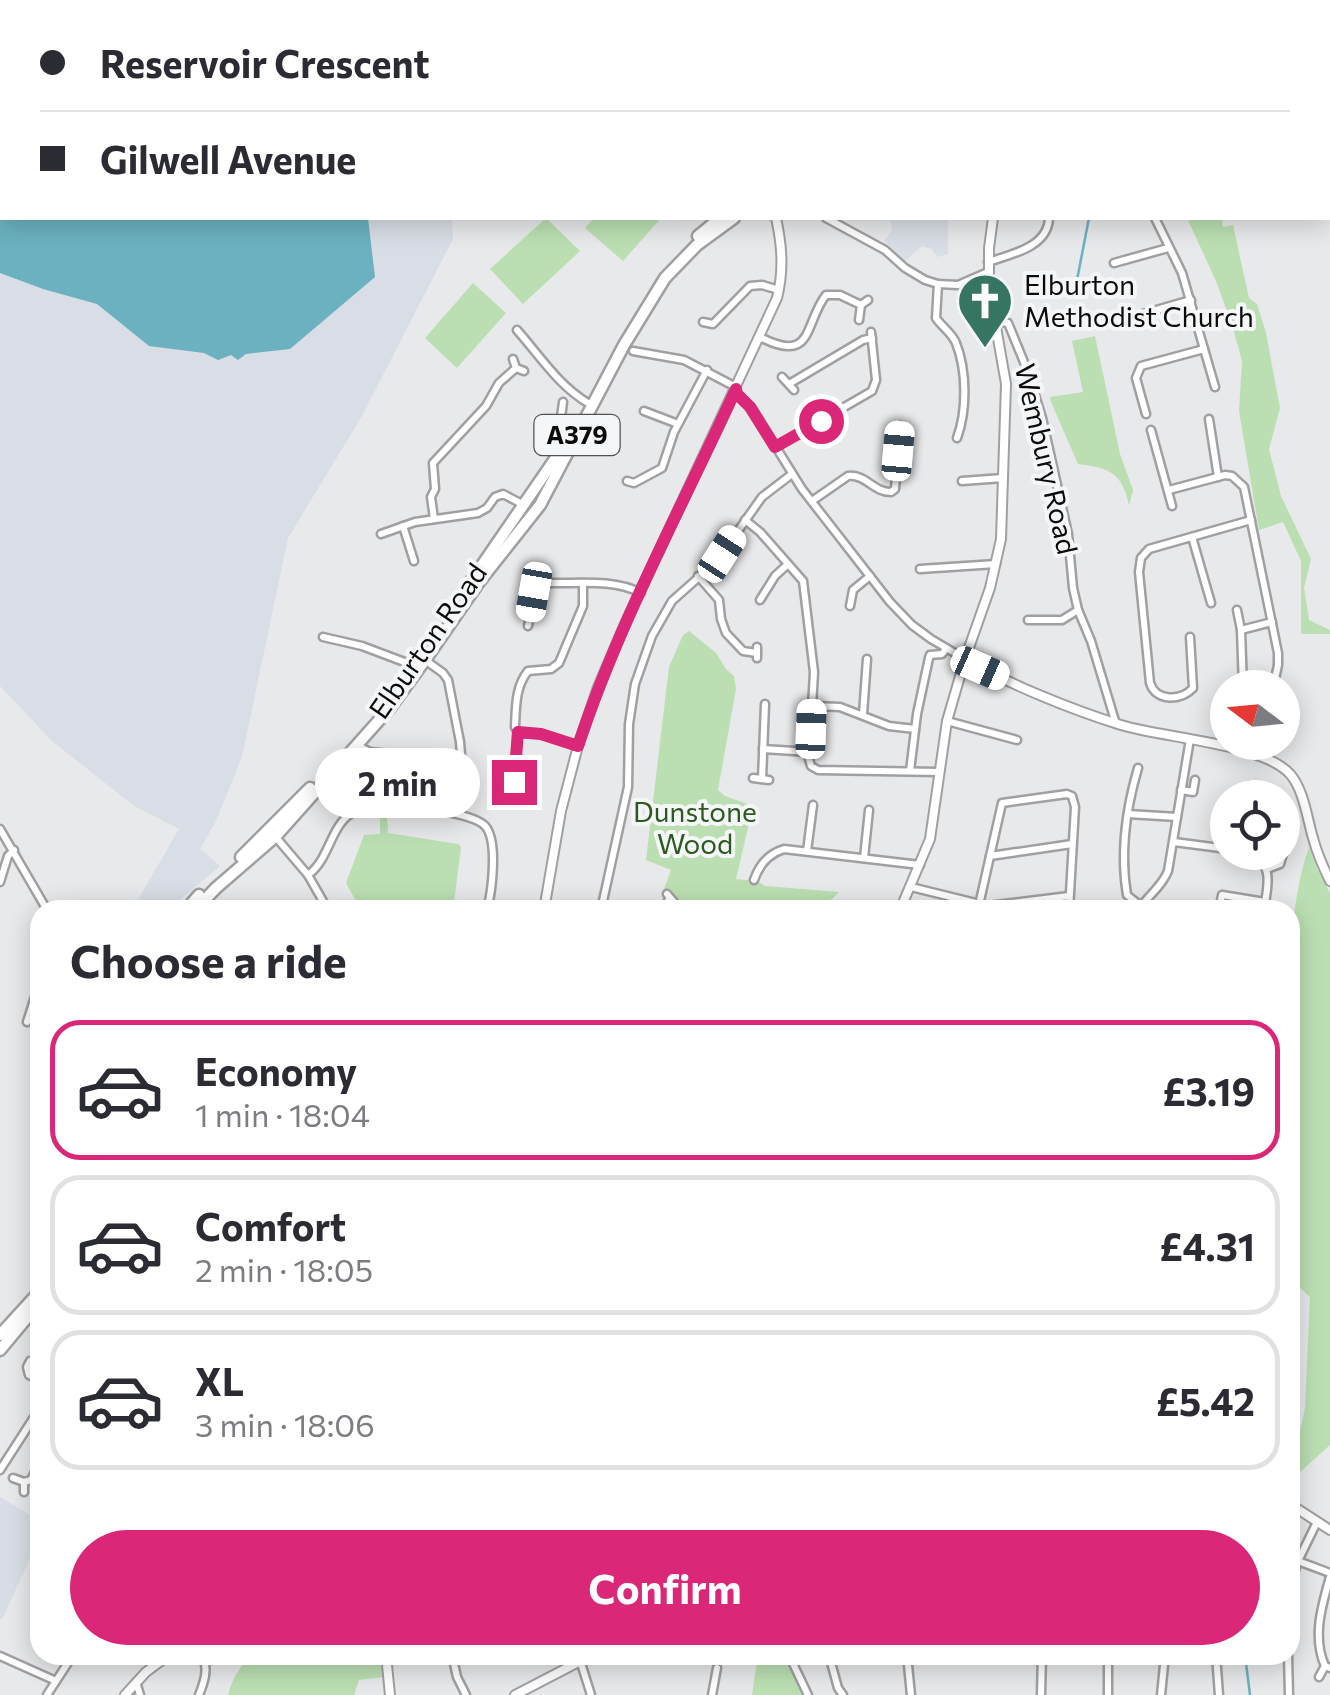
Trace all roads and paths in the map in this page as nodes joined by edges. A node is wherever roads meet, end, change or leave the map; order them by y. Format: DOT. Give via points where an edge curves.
graph roads {
  1 [pos="716,220"];
  2 [pos="731,220"];
  3 [pos="776,220"];
  4 [pos="830,220"];
  5 [pos="992,220"];
  6 [pos="1050,220"];
  7 [pos="1156,220"];
  8 [pos="1168,248"];
  9 [pos="1114,264"];
  10 [pos="988,267"];
  11 [pos="938,284"];
  12 [pos="779,290"];
  13 [pos="1191,300"];
  14 [pos="859,320"];
  15 [pos="1122,320"];
  16 [pos="995,321"];
  17 [pos="703,322"];
  18 [pos="517,330"];
  19 [pos="760,337"];
  20 [pos="1204,350"];
  21 [pos="638,354"];
  22 [pos="518,366"];
  23 [pos="706,370"];
  24 [pos="782,377"];
  25 [pos="1214,387"];
  26 [pos="736,389"];
  27 [pos="563,402"];
  28 [pos="588,404"];
  29 [pos="644,411"];
  30 [pos="1146,414"];
  31 [pos="678,424"];
  32 [pos="1207,424"];
  33 [pos="900,426"];
  34 [pos="1151,430"];
  35 [pos="957,438"];
  36 [pos="567,442"];
  37 [pos="775,447"];
  38 [pos="432,469"];
  39 [pos="422,470"];
  40 [pos="792,474"];
  41 [pos="1218,477"];
  42 [pos="1003,478"];
  43 [pos="553,481"];
  44 [pos="961,481"];
  45 [pos="627,482"];
  46 [pos="1169,490"];
  47 [pos="812,501"];
  48 [pos="522,504"];
  49 [pos="1172,506"];
  50 [pos="529,518"];
  51 [pos="434,519"];
  52 [pos="745,520"];
  53 [pos="1251,520"];
  54 [pos="403,526"];
  55 [pos="504,531"];
  56 [pos="381,534"];
  57 [pos="1192,536"];
  58 [pos="927,559"];
  59 [pos="414,561"];
  60 [pos="788,564"];
  61 [pos="996,564"];
  62 [pos="698,576"];
  63 [pos="870,576"];
  64 [pos="584,584"];
  65 [pos="640,593"];
  66 [pos="759,600"];
  67 [pos="1211,603"];
  68 [pos="851,606"];
  69 [pos="1078,610"];
  70 [pos="1236,610"];
  71 [pos="1033,616"];
  72 [pos="1272,622"];
  73 [pos="528,626"];
  74 [pos="1242,630"];
  75 [pos="324,637"];
  76 [pos="1188,643"];
  77 [pos="946,649"];
  78 [pos="757,652"];
  79 [pos="867,659"];
  80 [pos="965,659"];
  81 [pos="420,663"];
  82 [pos="1246,670"];
  83 [pos="1277,670"];
  84 [pos="1190,692"];
  85 [pos="1107,698"];
  86 [pos="1198,698"];
  87 [pos="765,704"];
  88 [pos="812,706"];
  89 [pos="863,714"];
  90 [pos="1098,717"];
  91 [pos="947,722"];
  92 [pos="1116,724"];
  93 [pos="915,729"];
  94 [pos="518,732"];
  95 [pos="1190,739"];
  96 [pos="1011,741"];
  97 [pos="1210,744"];
  98 [pos="358,746"];
  99 [pos="578,746"];
  100 [pos="763,749"];
  101 [pos="810,752"];
  102 [pos="429,758"];
  103 [pos="1268,760"];
  104 [pos="460,763"];
  105 [pos="1138,768"];
  106 [pos="910,771"];
  107 [pos="939,772"];
  108 [pos="761,779"];
  109 [pos="1195,780"];
  110 [pos="517,788"];
  111 [pos="1181,790"];
  112 [pos="813,805"];
  113 [pos="869,810"];
  114 [pos="1128,814"];
  115 [pos="1177,817"];
  116 [pos="0,829"];
  117 [pos="276,836"];
  118 [pos="260,840"];
  119 [pos="1174,842"];
  120 [pos="1072,844"];
  121 [pos="1210,847"];
  122 [pos="14,850"];
  123 [pos="807,850"];
  124 [pos="990,856"];
  125 [pos="864,858"];
  126 [pos="921,865"];
  127 [pos="1266,870"];
  128 [pos="308,875"];
  129 [pos="754,880"];
  130 [pos="1330,881"];
  131 [pos="0,882"];
  132 [pos="911,887"];
  133 [pos="1069,896"];
  134 [pos="42,900"];
  135 [pos="195,900"];
  136 [pos="205,900"];
  137 [pos="322,900"];
  138 [pos="489,900"];
  139 [pos="546,900"];
  140 [pos="603,900"];
  141 [pos="905,900"];
  142 [pos="969,900"];
  143 [pos="980,900"];
  144 [pos="1041,900"];
  145 [pos="1069,900"];
  146 [pos="1130,900"];
  147 [pos="1147,900"];
  148 [pos="1221,900"];
  149 [pos="1247,900"];
  150 [pos="1265,900"];
  151 [pos="30,1015"];
  152 [pos="28,1022"];
  153 [pos="30,1303"];
  154 [pos="30,1314"];
  155 [pos="0,1336"];
  156 [pos="0,1350"];
  157 [pos="30,1362"];
  158 [pos="30,1375"];
  159 [pos="30,1424"];
  160 [pos="0,1470"];
  161 [pos="13,1478"];
  162 [pos="30,1478"];
  163 [pos="24,1482"];
  164 [pos="24,1492"];
  165 [pos="1300,1510"];
  166 [pos="1318,1522"];
  167 [pos="1330,1530"];
  168 [pos="1300,1557"];
  169 [pos="1300,1562"];
  170 [pos="1330,1574"];
  171 [pos="0,1656"];
  172 [pos="67,1665"];
  173 [pos="157,1665"];
  174 [pos="206,1665"];
  175 [pos="387,1665"];
  176 [pos="454,1665"];
  177 [pos="571,1665"];
  178 [pos="581,1665"];
  179 [pos="794,1665"];
  180 [pos="832,1665"];
  181 [pos="908,1665"];
  182 [pos="1042,1665"];
  183 [pos="1108,1665"];
  184 [pos="1164,1665"];
  185 [pos="1217,1665"];
  186 [pos="1288,1665"];
  187 [pos="1327,1667"];
  188 [pos="718,1672"];
  189 [pos="1319,1677"];
  190 [pos="56,1682"];
  191 [pos="136,1682"];
  192 [pos="47,1695"];
  193 [pos="126,1695"];
  194 [pos="140,1695"];
  195 [pos="199,1695"];
  196 [pos="390,1695"];
  197 [pos="466,1695"];
  198 [pos="515,1695"];
  199 [pos="590,1695"];
  200 [pos="712,1695"];
  201 [pos="808,1695"];
  202 [pos="843,1695"];
  203 [pos="911,1695"];
  204 [pos="1041,1695"];
  205 [pos="1108,1695"];
  206 [pos="1161,1695"];
  207 [pos="1219,1695"];
  208 [pos="1289,1695"];
  1 -- 28 [label="main road, Elburton Road / A379" via="660,276"];
  2 -- 43 [label="main road, Elburton Road / A379" via="664,278"];
  3 -- 12 [label="street"];
  4 -- 11 [label="street"];
  5 -- 10 [label="street"];
  6 -- 10 [label="street" via="1042,239"];
  7 -- 8 [label="street"];
  8 -- 9 [label="street"];
  8 -- 13 [label="street"];
  10 -- 11 [label="street" via="956,285"];
  10 -- 16 [label="street"];
  11 -- 35 [label="street" via="936,318 956,342 962,365"];
  12 -- 17 [label="street" via="750,286 716,326"];
  12 -- 19 [label="street"];
  13 -- 15 [label="street"];
  13 -- 20 [label="street"];
  14 -- 19 [label="street" via="864,302 826,295 805,338 780,347"];
  16 -- 42 [label="street" via="1006,384"];
  16 -- 69 [label="street, Wembury Road" via="1008,323 1042,418"];
  18 -- 28 [label="street" via="554,376"];
  19 -- 26 [label="street"];
  20 -- 25 [label="street"];
  20 -- 30 [label="street" via="1141,366 1136,378"];
  21 -- 23 [label="street" via="671,356"];
  22 -- 38 [label="street"];
  23 -- 26 [label="street"];
  23 -- 31 [label="street"];
  24 -- 37 [label="street" via="791,387 872,335 872,390"];
  26 -- 37 [label="street"];
  26 -- 65 [label="street"];
  27 -- 36 [label="street" via="559,433"];
  28 -- 36 [label="main road, Elburton Road / A379"];
  29 -- 31 [label="street"];
  31 -- 45 [label="street" via="662,468"];
  32 -- 41 [label="street"];
  33 -- 47 [label="street" via="895,489 879,491 848,476"];
  34 -- 46 [label="street"];
  36 -- 48 [label="main road, Elburton Road / A379"];
  37 -- 40 [label="street"];
  38 -- 39 [label="street"];
  38 -- 51 [label="street"];
  40 -- 47 [label="street"];
  40 -- 52 [label="street"];
  41 -- 46 [label="street"];
  41 -- 53 [label="street" via="1239,481"];
  42 -- 44 [label="street"];
  42 -- 61 [label="street"];
  43 -- 48 [label="main road, A379" via="532,504"];
  43 -- 50 [label="main road, Elburton Road / A379"];
  46 -- 49 [label="street"];
  47 -- 63 [label="street"];
  48 -- 51 [label="street" via="502,494 478,514"];
  48 -- 55 [label="main road, Elburton Road / A379"];
  50 -- 55 [label="main road, A379" via="518,514"];
  50 -- 81 [label="main road, Elburton Road / A379"];
  51 -- 54 [label="street"];
  52 -- 60 [label="street"];
  52 -- 62 [label="street"];
  53 -- 57 [label="street"];
  53 -- 72 [label="street"];
  54 -- 56 [label="street"];
  54 -- 59 [label="street"];
  55 -- 81 [label="main road, Elburton Road / A379"];
  57 -- 67 [label="street"];
  57 -- 84 [label="street" via="1149,549 1139,564 1152,690 1164,697"];
  58 -- 61 [label="street" via="924,569"];
  60 -- 66 [label="street"];
  60 -- 88 [label="street" via="805,590"];
  61 -- 80 [label="street"];
  62 -- 78 [label="street" via="719,600 726,634 743,651"];
  62 -- 140 [label="street" via="660,619 635,684 628,787"];
  63 -- 68 [label="street" via="853,590"];
  63 -- 77 [label="street" via="912,625"];
  64 -- 65 [label="street"];
  64 -- 73 [label="street" via="539,586"];
  64 -- 94 [label="street" via="583,606 559,663 528,671 521,682"];
  65 -- 99 [label="street"];
  69 -- 71 [label="street" via="1062,620"];
  69 -- 85 [label="street, Wembury Road"];
  70 -- 74 [label="street"];
  72 -- 74 [label="street"];
  72 -- 83 [label="street"];
  74 -- 82 [label="street"];
  75 -- 81 [label="street"];
  76 -- 84 [label="street"];
  77 -- 80 [label="street"];
  77 -- 93 [label="street" via="930,655"];
  79 -- 89 [label="street"];
  80 -- 90 [label="street"];
  80 -- 91 [label="street"];
  81 -- 98 [label="main road, Elburton Road / A379"];
  81 -- 104 [label="street" via="446,671"];
  81 -- 118 [label="main road, Elburton Road / A379"];
  84 -- 86 [label="street"];
  85 -- 90 [label="street"];
  85 -- 92 [label="street, Wembury Road"];
  87 -- 100 [label="street"];
  88 -- 89 [label="street"];
  88 -- 101 [label="street"];
  89 -- 93 [label="street"];
  90 -- 92 [label="street"];
  91 -- 96 [label="street"];
  91 -- 107 [label="street"];
  92 -- 95 [label="street"];
  93 -- 106 [label="street"];
  94 -- 99 [label="street"];
  94 -- 110 [label="street"];
  95 -- 97 [label="street"];
  95 -- 111 [label="street"];
  98 -- 102 [label="street"];
  98 -- 117 [label="main road, Elburton Road / A379"];
  99 -- 139 [label="street"];
  100 -- 101 [label="street"];
  100 -- 108 [label="street"];
  101 -- 106 [label="street" via="818,770"];
  103 -- 130 [label="street" via="1294,778"];
  105 -- 114 [label="street"];
  106 -- 107 [label="street"];
  107 -- 126 [label="street"];
  109 -- 111 [label="street" via="1193,792"];
  111 -- 115 [label="street"];
  112 -- 123 [label="street"];
  113 -- 125 [label="street"];
  114 -- 115 [label="street"];
  114 -- 146 [label="street" via="1123,855"];
  115 -- 119 [label="street"];
  116 -- 122 [label="street"];
  117 -- 118 [label="street"];
  117 -- 128 [label="street"];
  117 -- 136 [label="main road, Elburton Road / A379"];
  118 -- 135 [label="main road, Elburton Road / A379"];
  119 -- 121 [label="street"];
  119 -- 147 [label="street" via="1165,878"];
  120 -- 124 [label="street"];
  120 -- 124 [label="street" via="1072,796 1006,801 999,807"];
  120 -- 133 [label="street"];
  122 -- 131 [label="street"];
  122 -- 134 [label="street"];
  123 -- 125 [label="street"];
  123 -- 129 [label="street" via="777,851"];
  124 -- 143 [label="street"];
  125 -- 126 [label="street"];
  126 -- 132 [label="street"];
  127 -- 150 [label="street"];
  128 -- 137 [label="street"];
  128 -- 138 [label="street" via="341,823 358,810 393,804 484,824 492,838"];
  132 -- 141 [label="street"];
  132 -- 142 [label="street"];
  133 -- 144 [label="street"];
  133 -- 145 [label="street"];
  148 -- 149 [label="street" via="1222,892"];
  151 -- 152 [label="street"];
  153 -- 155 [label="main road"];
  154 -- 156 [label="main road"];
  157 -- 158 [label="street"];
  159 -- 160 [label="street"];
  161 -- 163 [label="street"];
  162 -- 163 [label="street"];
  163 -- 164 [label="street"];
  165 -- 166 [label="street"];
  166 -- 167 [label="street"];
  166 -- 168 [label="street"];
  169 -- 170 [label="street"];
  170 -- 187 [label="street" via="1319,1618"];
  171 -- 190 [label="street"];
  172 -- 190 [label="street"];
  173 -- 191 [label="street"];
  174 -- 195 [label="street"];
  175 -- 196 [label="street"];
  176 -- 197 [label="street"];
  177 -- 198 [label="street"];
  178 -- 199 [label="street"];
  179 -- 201 [label="street"];
  180 -- 202 [label="street"];
  181 -- 203 [label="street"];
  182 -- 204 [label="street"];
  183 -- 205 [label="street"];
  184 -- 206 [label="street"];
  185 -- 207 [label="street"];
  186 -- 208 [label="street"];
  187 -- 189 [label="street"];
  188 -- 200 [label="street"];
  190 -- 192 [label="street"];
  191 -- 193 [label="street"];
  191 -- 194 [label="street"];
}
